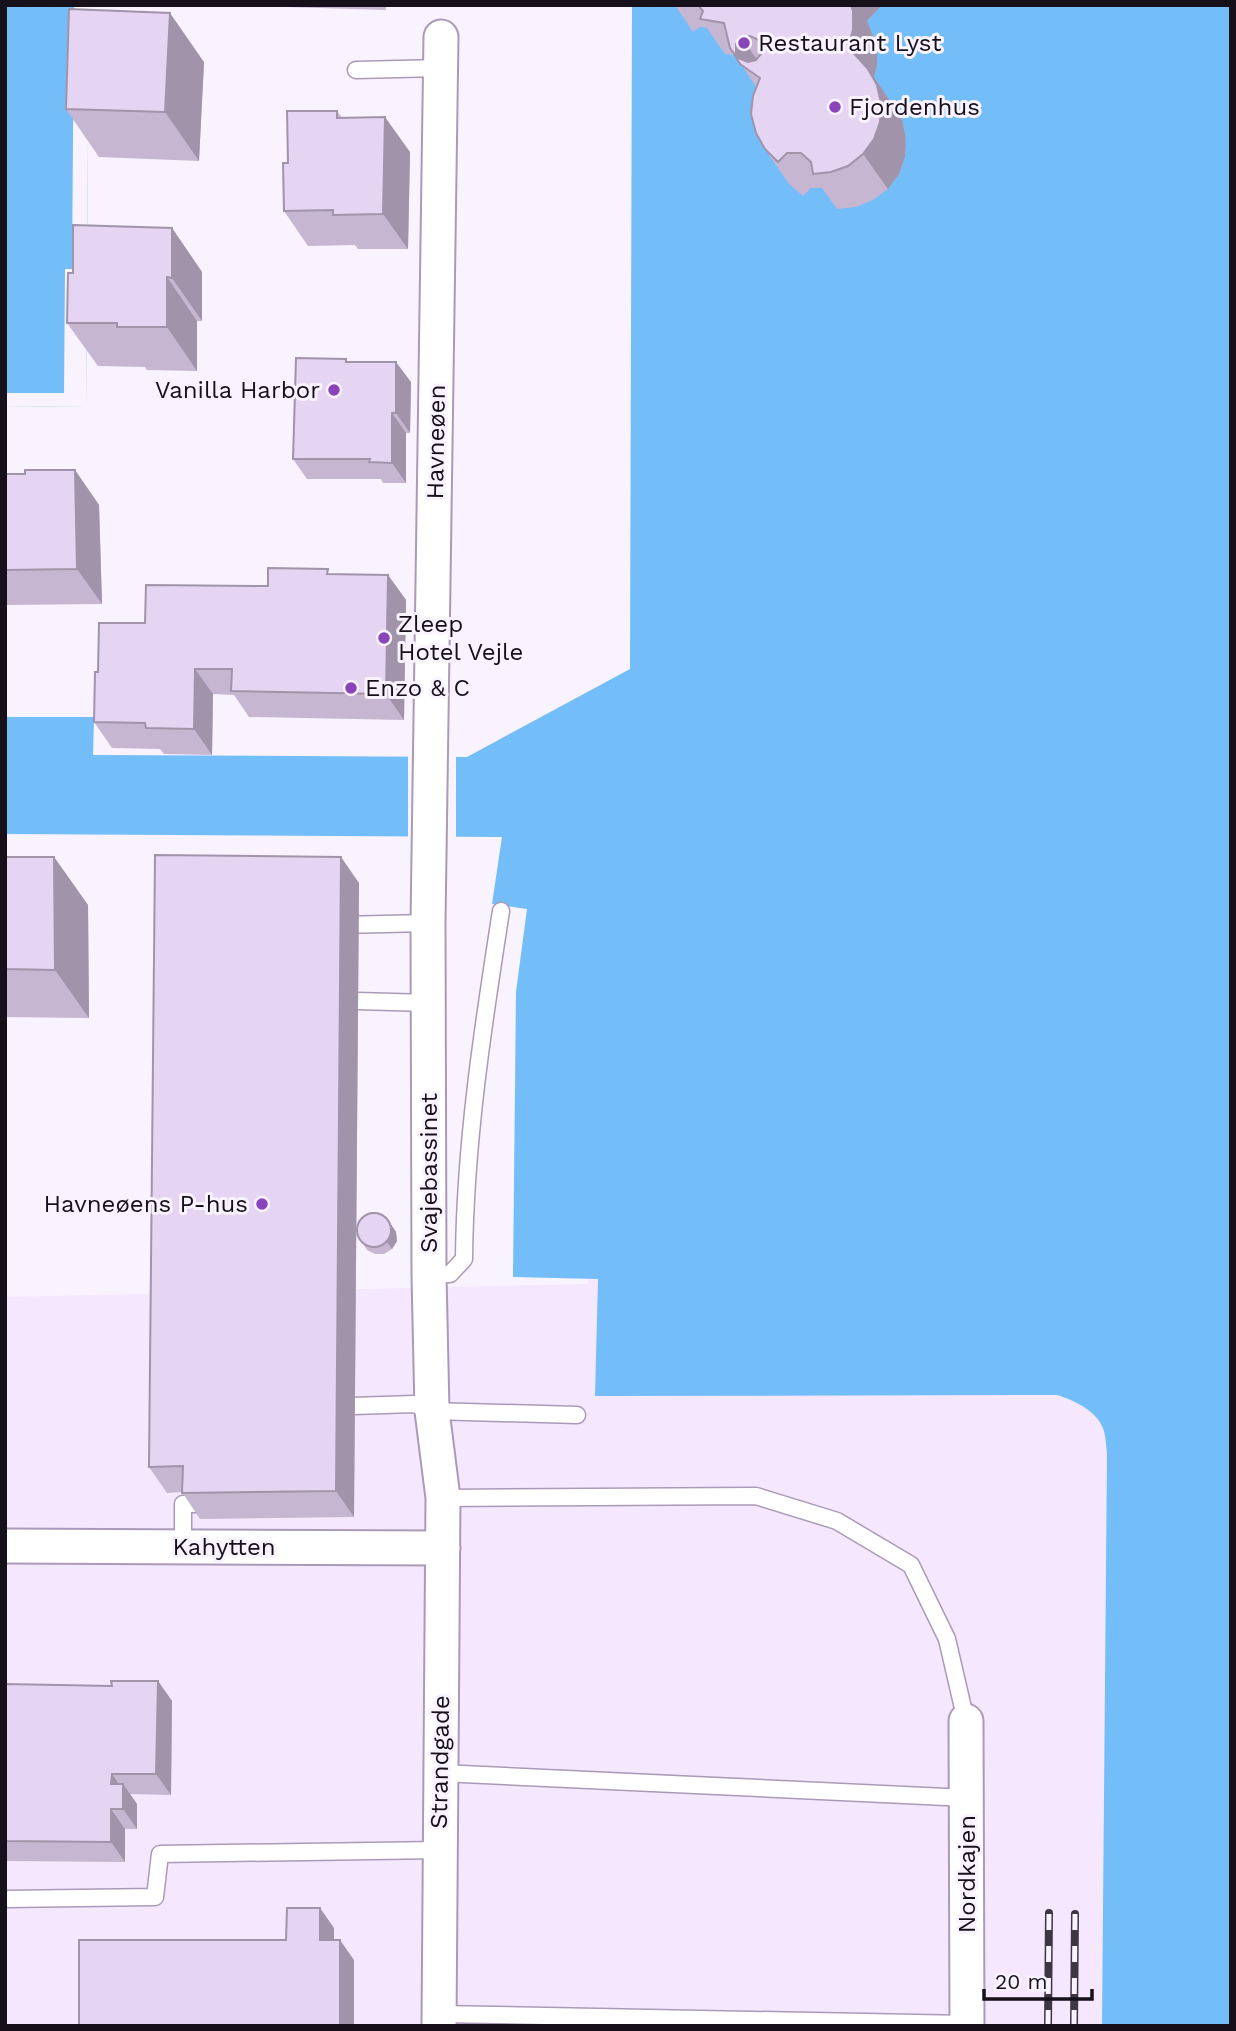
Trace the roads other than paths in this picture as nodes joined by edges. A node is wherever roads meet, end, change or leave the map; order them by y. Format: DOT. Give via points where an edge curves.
graph roads {
  1 [pos="441,53"];
  2 [pos="356,70"];
  3 [pos="430,846"];
  4 [pos="501,911"];
  5 [pos="428,923"];
  6 [pos="331,926"];
  7 [pos="357,1001"];
  8 [pos="428,1003"];
  9 [pos="429,1275"];
  10 [pos="353,1406"];
  11 [pos="432,1411"];
  12 [pos="578,1415"];
  13 [pos="443,1498"];
  14 [pos="223,1504"];
  15 [pos="5,1546"];
  16 [pos="183,1547"];
  17 [pos="443,1548"];
  18 [pos="966,1721"];
  19 [pos="441,1773"];
  20 [pos="967,1798"];
  21 [pos="439,1850"];
  22 [pos="5,1899"];
  23 [pos="439,2020"];
  24 [pos="967,2025"];
  1 -- 2 [label="lane"];
  1 -- 3 [label="street, Havneøen"];
  3 -- 5 [label="street, Svajebassinet"];
  4 -- 9 [label="lane" via="465,1198 464,1259 450,1274"];
  5 -- 6 [label="lane"];
  5 -- 8 [label="street, Svajebassinet"];
  7 -- 8 [label="lane"];
  8 -- 9 [label="street, Svajebassinet"];
  9 -- 11 [label="street, Svajebassinet"];
  10 -- 11 [label="lane" via="414,1404"];
  11 -- 12 [label="lane"];
  11 -- 13 [label="street, Svajebassinet"];
  13 -- 17 [label="street, Strandgade"];
  13 -- 18 [label="lane" via="756,1496 837,1521 911,1565 947,1639"];
  14 -- 16 [label="lane" via="183,1504"];
  15 -- 16 [label="street, Kahytten"];
  16 -- 17 [label="street, Kahytten"];
  17 -- 19 [label="street, Strandgade"];
  18 -- 20 [label="street, Nordkajen"];
  19 -- 20 [label="lane"];
  19 -- 21 [label="street, Strandgade"];
  20 -- 24 [label="street, Nordkajen"];
  21 -- 22 [label="lane" via="160,1854 155,1897"];
  21 -- 23 [label="street, Strandgade"];
  23 -- 24 [label="lane"];
}
